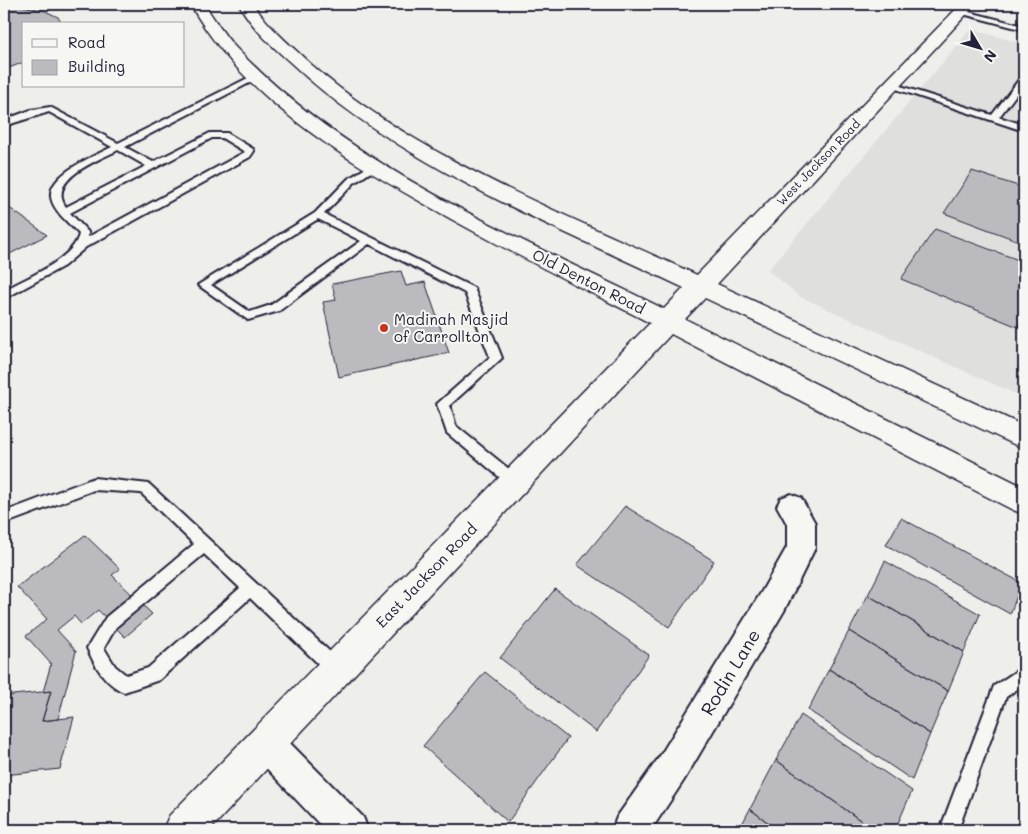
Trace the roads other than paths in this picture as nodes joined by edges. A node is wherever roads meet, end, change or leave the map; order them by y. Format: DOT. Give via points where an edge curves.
graph roads {
  1 [pos="197,4"];
  2 [pos="246,4"];
  3 [pos="965,8"];
  4 [pos="1024,28"];
  5 [pos="257,77"];
  6 [pos="1024,79"];
  7 [pos="891,86"];
  8 [pos="994,118"];
  9 [pos="4,123"];
  10 [pos="1024,128"];
  11 [pos="119,146"];
  12 [pos="152,166"];
  13 [pos="374,166"];
  14 [pos="64,212"];
  15 [pos="318,215"];
  16 [pos="367,241"];
  17 [pos="82,245"];
  18 [pos="700,286"];
  19 [pos="4,295"];
  20 [pos="668,320"];
  21 [pos="1024,438"];
  22 [pos="515,482"];
  23 [pos="1024,502"];
  24 [pos="791,506"];
  25 [pos="4,518"];
  26 [pos="204,545"];
  27 [pos="250,589"];
  28 [pos="336,670"];
  29 [pos="1024,674"];
  30 [pos="266,743"];
  31 [pos="184,830"];
  32 [pos="350,830"];
  33 [pos="630,830"];
  34 [pos="949,830"];
  1 -- 5 [label="main road, Old Denton Road" via="228,49"];
  2 -- 18 [label="main road" via="312,75 402,139 477,181"];
  3 -- 4 [label="lane"];
  3 -- 7 [label="main road, West Jackson Road"];
  5 -- 11 [label="lane"];
  5 -- 13 [label="main road, Old Denton Road" via="278,98"];
  6 -- 8 [label="lane"];
  7 -- 8 [label="lane"];
  7 -- 18 [label="main road, West Jackson Road"];
  8 -- 10 [label="lane"];
  9 -- 11 [label="lane" via="50,110"];
  11 -- 12 [label="lane"];
  11 -- 14 [label="lane" via="65,176 56,188 55,198"];
  12 -- 14 [label="lane"];
  12 -- 17 [label="lane" via="210,136 224,136 250,151"];
  13 -- 15 [label="lane" via="351,181"];
  13 -- 20 [label="main road, Old Denton Road" via="481,227"];
  14 -- 17 [label="lane" via="84,234"];
  15 -- 16 [label="lane"];
  15 -- 16 [label="lane" via="203,285 248,316 275,308"];
  16 -- 22 [label="lane" via="470,291 496,358 443,404 451,430"];
  17 -- 19 [label="lane" via="60,264"];
  18 -- 20 [label="main road, West Jackson Road"];
  18 -- 21 [label="main road"];
  20 -- 22 [label="main road, East Jackson Road"];
  20 -- 23 [label="main road, Old Denton Road"];
  22 -- 28 [label="main road, East Jackson Road"];
  24 -- 33 [label="street, Rodin Lane" via="801,523 800,548 773,601 688,743"];
  25 -- 26 [label="lane" via="94,484 144,488"];
  26 -- 27 [label="lane"];
  26 -- 27 [label="lane" via="111,622 95,648 110,672 124,684 153,674"];
  27 -- 28 [label="lane"];
  28 -- 30 [label="main road, East Jackson Road"];
  29 -- 34 [label="lane" via="1000,692"];
  30 -- 31 [label="main road, East Jackson Road"];
  30 -- 32 [label="street"];
}
